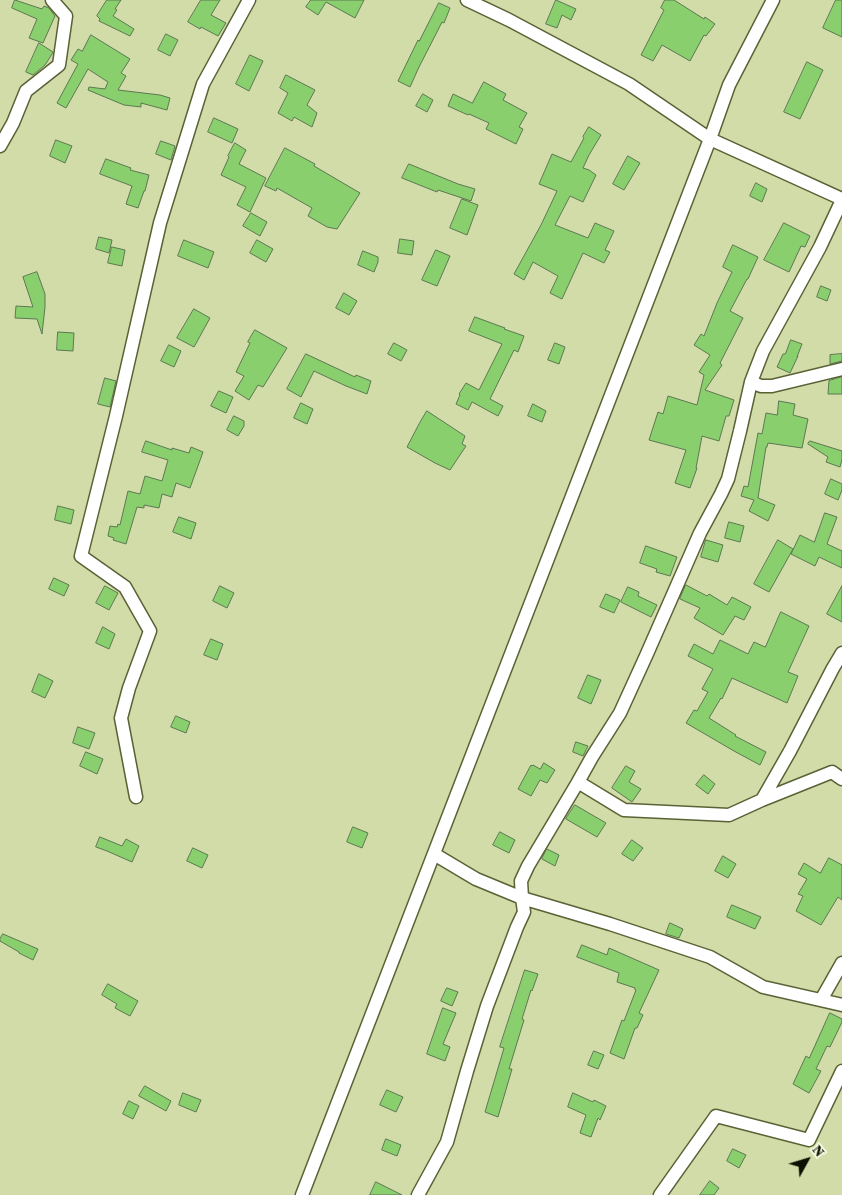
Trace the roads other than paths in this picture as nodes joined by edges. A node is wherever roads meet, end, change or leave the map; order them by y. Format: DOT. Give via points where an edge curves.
graph roads {
  1 [pos="52,0"];
  2 [pos="249,0"];
  3 [pos="467,0"];
  4 [pos="773,0"];
  5 [pos="710,139"];
  6 [pos="0,146"];
  7 [pos="842,200"];
  8 [pos="842,369"];
  9 [pos="751,382"];
  10 [pos="842,653"];
  11 [pos="838,671"];
  12 [pos="842,779"];
  13 [pos="578,782"];
  14 [pos="136,797"];
  15 [pos="762,800"];
  16 [pos="434,854"];
  17 [pos="522,898"];
  18 [pos="842,963"];
  19 [pos="821,1000"];
  20 [pos="842,1005"];
  21 [pos="842,1071"];
  22 [pos="302,1195"];
  23 [pos="418,1195"];
  24 [pos="660,1195"];
  1 -- 6 [label="street" via="66,16 58,65 26,91"];
  2 -- 14 [label="street" via="203,84 160,223 82,556 125,587 150,631 121,718"];
  3 -- 5 [label="street" via="629,84"];
  4 -- 5 [label="street" via="729,85"];
  5 -- 7 [label="street"];
  5 -- 16 [label="street"];
  7 -- 9 [label="street" via="763,351"];
  8 -- 9 [label="street" via="772,386"];
  9 -- 13 [label="street" via="728,479 700,533 620,713"];
  10 -- 11 [label="street"];
  11 -- 15 [label="street"];
  12 -- 15 [label="street" via="832,772"];
  13 -- 15 [label="street" via="624,810 729,815"];
  13 -- 17 [label="street" via="528,866 521,881"];
  16 -- 17 [label="street" via="476,879"];
  16 -- 22 [label="street"];
  17 -- 19 [label="street" via="710,957 763,987"];
  17 -- 23 [label="street" via="524,912 486,1006 447,1142"];
  18 -- 19 [label="street"];
  19 -- 20 [label="street"];
  21 -- 24 [label="street" via="809,1140 716,1116"];
}
